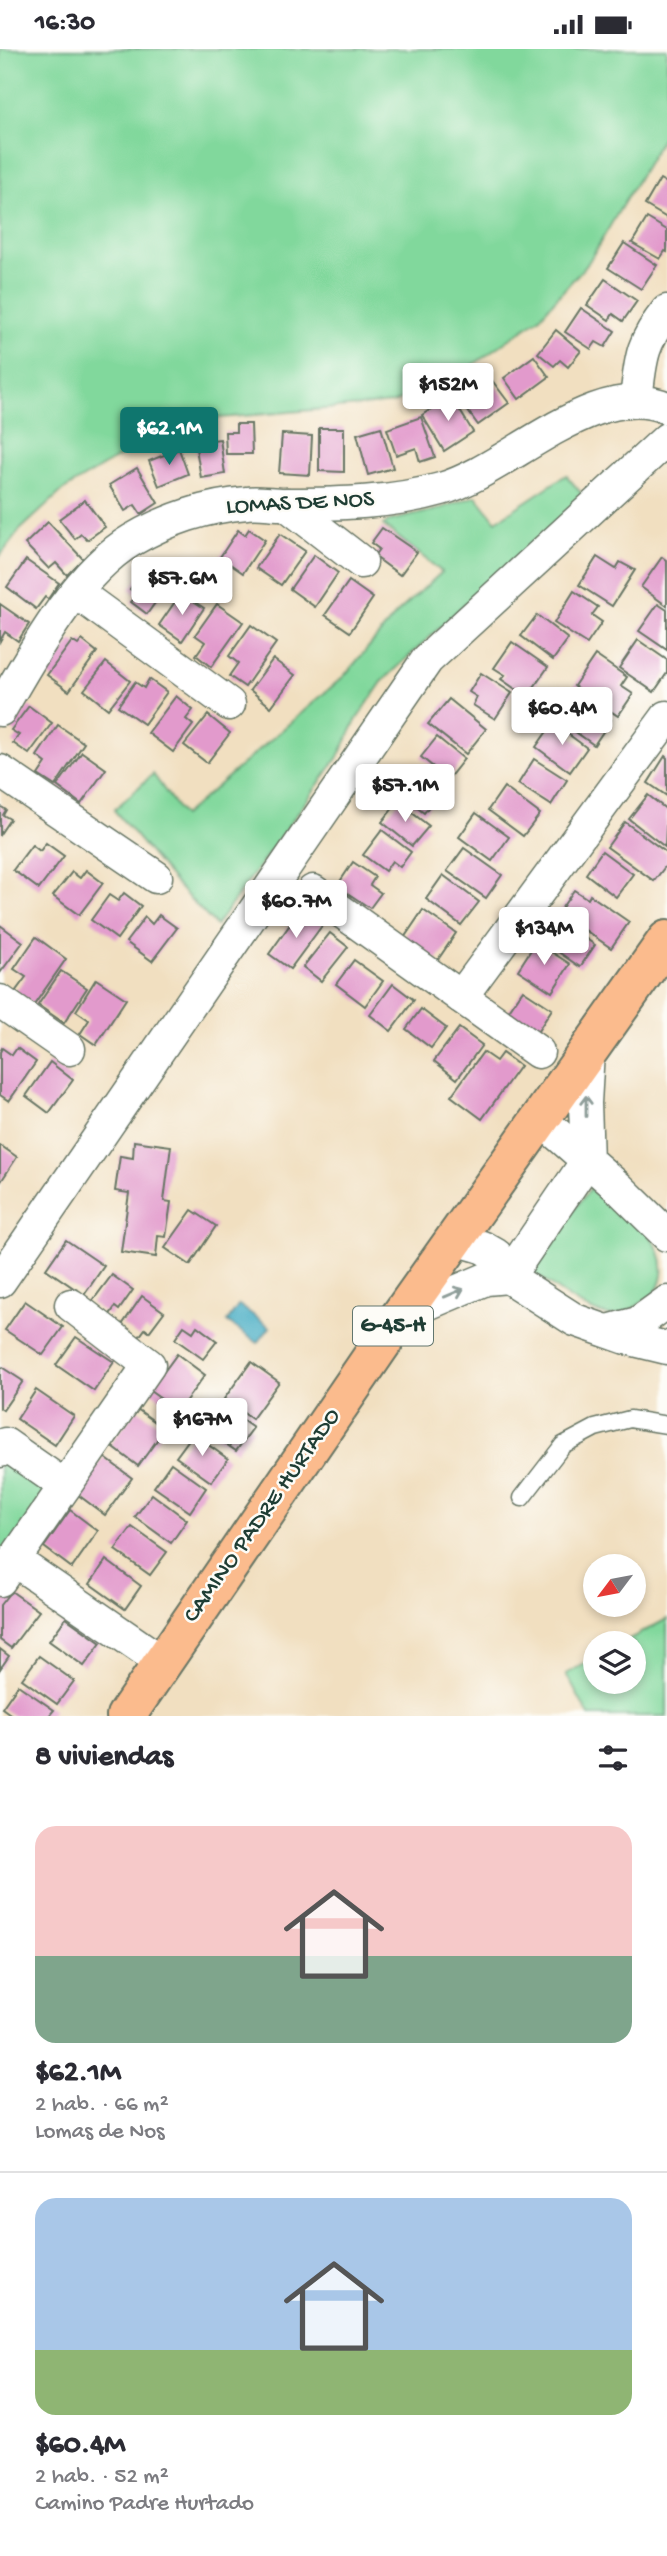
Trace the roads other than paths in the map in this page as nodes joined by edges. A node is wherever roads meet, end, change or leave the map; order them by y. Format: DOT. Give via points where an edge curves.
graph roads {
  1 [pos="667,311"];
  2 [pos="636,400"];
  3 [pos="667,408"];
  4 [pos="667,439"];
  5 [pos="286,505"];
  6 [pos="361,562"];
  7 [pos="76,592"];
  8 [pos="229,704"];
  9 [pos="0,710"];
  10 [pos="667,717"];
  11 [pos="0,771"];
  12 [pos="156,877"];
  13 [pos="313,891"];
  14 [pos="667,940"];
  15 [pos="461,997"];
  16 [pos="0,1001"];
  17 [pos="69,1049"];
  18 [pos="588,1051"];
  19 [pos="538,1052"];
  20 [pos="540,1119"];
  21 [pos="587,1161"];
  22 [pos="667,1235"];
  23 [pos="455,1239"];
  24 [pos="508,1277"];
  25 [pos="0,1281"];
  26 [pos="667,1303"];
  27 [pos="71,1305"];
  28 [pos="667,1312"];
  29 [pos="401,1315"];
  30 [pos="608,1331"];
  31 [pos="667,1348"];
  32 [pos="667,1425"];
  33 [pos="0,1451"];
  34 [pos="65,1486"];
  35 [pos="522,1498"];
  36 [pos="7,1570"];
  37 [pos="162,1662"];
  38 [pos="125,1716"];
  1 -- 2 [label="street" via="650,332"];
  2 -- 3 [label="street, LOMAS DE NOS"];
  2 -- 5 [label="street, LOMAS DE NOS" via="606,404 584,414 443,489 401,498"];
  4 -- 25 [label="street" via="427,660"];
  5 -- 6 [label="street"];
  5 -- 7 [label="street, LOMAS DE NOS" via="247,502 164,524 130,541"];
  7 -- 8 [label="street"];
  7 -- 9 [label="street, LOMAS DE NOS" via="41,638"];
  10 -- 15 [label="street"];
  11 -- 12 [label="street"];
  13 -- 15 [label="street"];
  14 -- 18 [label="main road, CAMINO PADRE HURTADO / G-45-H"];
  15 -- 19 [label="street"];
  16 -- 17 [label="street"];
  18 -- 20 [label="main road, CAMINO PADRE HURTADO / G-45-H"];
  21 -- 18 [label="street, one-way"];
  20 -- 21 [label="street"];
  20 -- 23 [label="main road, CAMINO PADRE HURTADO / G-45-H"];
  21 -- 22 [label="street"];
  21 -- 24 [label="street"];
  23 -- 24 [label="street" via="496,1255"];
  23 -- 29 [label="main road, CAMINO PADRE HURTADO / G-45-H"];
  29 -- 24 [label="street, one-way" via="486,1279"];
  24 -- 30 [label="street" via="575,1320"];
  26 -- 28 [label="street"];
  26 -- 30 [label="street" via="638,1323"];
  27 -- 34 [label="street" via="149,1365"];
  29 -- 37 [label="main road, CAMINO PADRE HURTADO / G-45-H"];
  30 -- 31 [label="street"];
  32 -- 35 [label="lane" via="629,1419 595,1428 563,1445"];
  33 -- 34 [label="street" via="5,1444"];
  34 -- 36 [label="street"];
  36 -- 37 [label="street"];
  37 -- 38 [label="main road, CAMINO PADRE HURTADO / G-45-H"];
}
